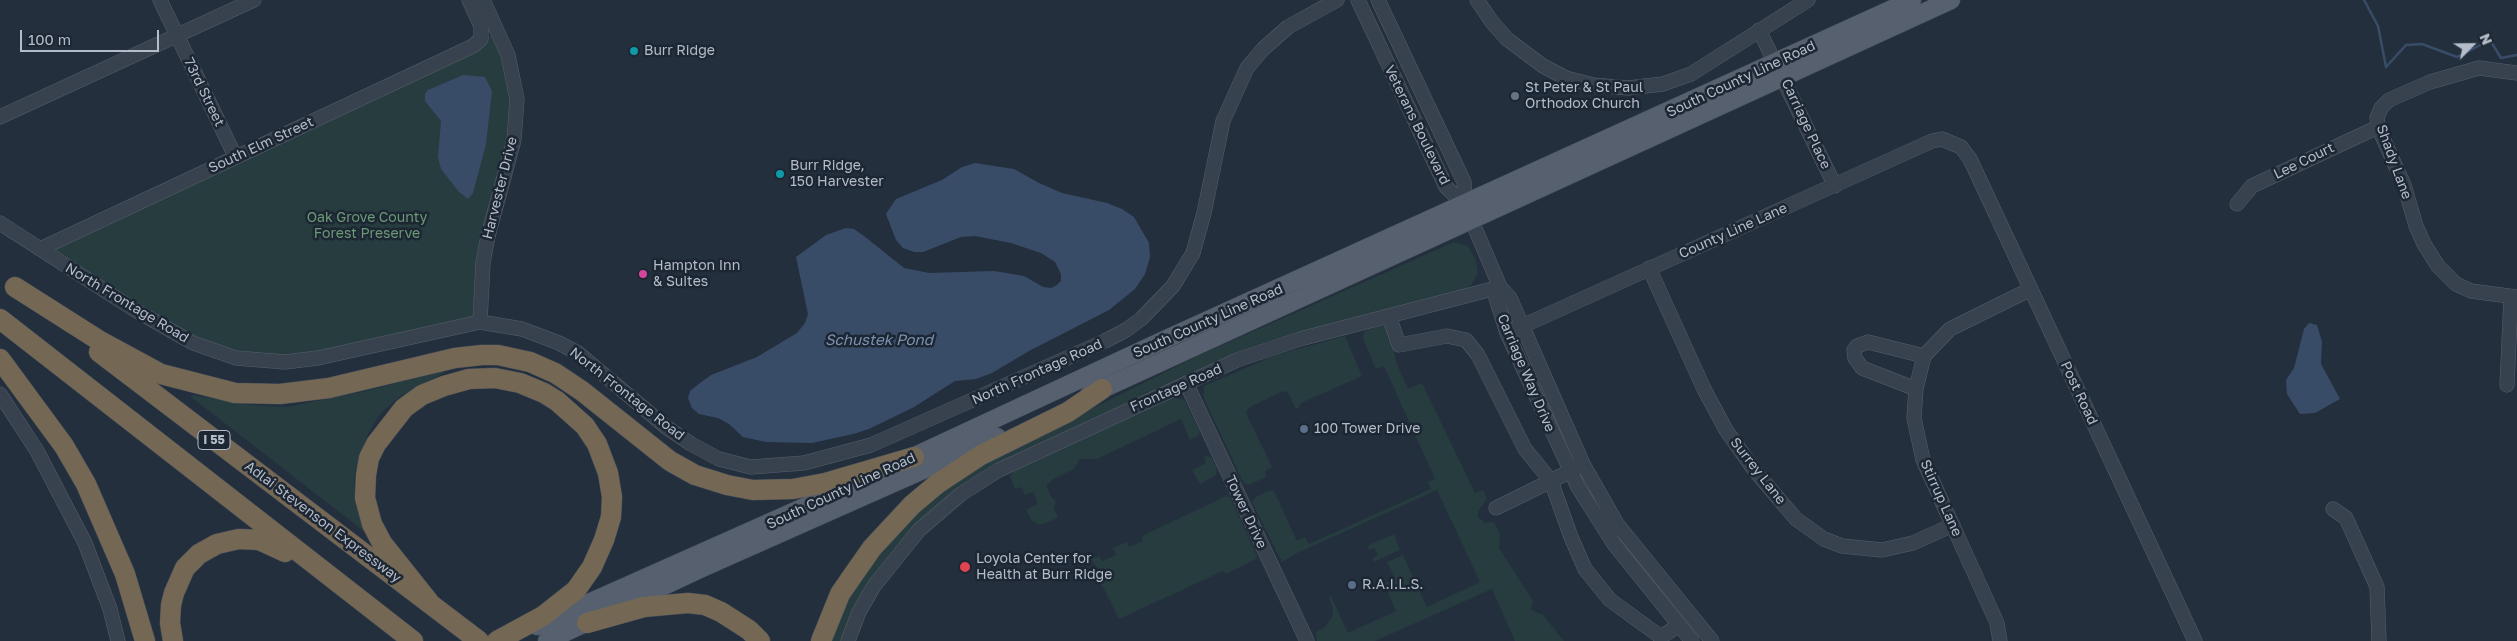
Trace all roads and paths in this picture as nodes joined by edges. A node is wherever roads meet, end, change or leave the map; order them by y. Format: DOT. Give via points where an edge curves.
graph roads {
  1 [pos="160,0"];
  2 [pos="254,0"];
  3 [pos="469,0"];
  4 [pos="483,0"];
  5 [pos="1337,0"];
  6 [pos="1358,0"];
  7 [pos="1378,0"];
  8 [pos="1477,0"];
  9 [pos="1808,0"];
  10 [pos="1912,0"];
  11 [pos="1951,0"];
  12 [pos="1759,30"];
  13 [pos="176,36"];
  14 [pos="1780,70"];
  15 [pos="2517,73"];
  16 [pos="0,117"];
  17 [pos="2378,127"];
  18 [pos="1961,147"];
  19 [pos="235,156"];
  20 [pos="1835,186"];
  21 [pos="2237,204"];
  22 [pos="1469,212"];
  23 [pos="0,223"];
  24 [pos="40,249"];
  25 [pos="1649,268"];
  26 [pos="8,282"];
  27 [pos="1500,287"];
  28 [pos="2031,289"];
  29 [pos="2514,297"];
  30 [pos="1389,316"];
  31 [pos="0,319"];
  32 [pos="480,322"];
  33 [pos="1522,327"];
  34 [pos="1507,333"];
  35 [pos="1924,356"];
  36 [pos="0,359"];
  37 [pos="1186,383"];
  38 [pos="2508,385"];
  39 [pos="1916,389"];
  40 [pos="1102,390"];
  41 [pos="0,394"];
  42 [pos="914,457"];
  43 [pos="1583,464"];
  44 [pos="1570,472"];
  45 [pos="1552,481"];
  46 [pos="1496,508"];
  47 [pos="2333,509"];
  48 [pos="1953,525"];
  49 [pos="1612,528"];
  50 [pos="428,602"];
  51 [pos="386,622"];
  52 [pos="587,623"];
  53 [pos="1679,625"];
  54 [pos="514,635"];
  55 [pos="1662,639"];
  56 [pos="118,641"];
  57 [pos="145,641"];
  58 [pos="173,641"];
  59 [pos="412,641"];
  60 [pos="479,641"];
  61 [pos="497,641"];
  62 [pos="547,641"];
  63 [pos="760,641"];
  64 [pos="821,641"];
  65 [pos="848,641"];
  66 [pos="1307,641"];
  67 [pos="1692,641"];
  68 [pos="1712,641"];
  69 [pos="2000,641"];
  70 [pos="2195,641"];
  71 [pos="2379,641"];
  1 -- 13 [label="street, 73rd Street"];
  2 -- 13 [label="street"];
  3 -- 19 [label="street, South Elm Street" via="481,26 481,39 473,46"];
  4 -- 32 [label="street, Harvester Drive" via="508,55 517,99 514,140 483,263"];
  5 -- 32 [label="street, North Frontage Road" via="1302,18 1276,37 1240,80 1222,121 1198,238 1184,271 1160,302 1126,330 1105,341 870,446 834,457 776,466 751,467 719,459 666,427 578,353 559,342 522,329"];
  6 -- 22 [label="street, Veterans Boulevard" via="1446,187"];
  7 -- 22 [label="street, Veterans Boulevard" via="1464,182"];
  8 -- 12 [label="street" via="1507,39 1534,60 1566,78 1610,88 1644,87 1677,79 1699,69"];
  9 -- 12 [label="street"];
  10 -- 14 [label="main road, South County Line Road"];
  11 -- 14 [label="main road, South County Line Road"];
  12 -- 14 [label="street, Carriage Place"];
  13 -- 16 [label="street"];
  13 -- 19 [label="street, 73rd Street"];
  14 -- 20 [label="street, Carriage Place"];
  14 -- 22 [label="main road, South County Line Road"];
  15 -- 17 [label="street, Shady Lane" via="2479,68 2430,82 2389,100 2381,108"];
  17 -- 21 [label="street, Lee Court" via="2252,186"];
  17 -- 29 [label="street, Shady Lane" via="2396,163 2421,238 2438,266 2456,284 2471,291"];
  18 -- 20 [label="street, County Line Lane" via="1942,139 1932,140"];
  18 -- 28 [label="street, Post Road" via="1970,159"];
  19 -- 24 [label="street, South Elm Street"];
  20 -- 25 [label="street, County Line Lane"];
  22 -- 27 [label="street"];
  22 -- 40 [label="main road, South County Line Road"];
  22 -- 42 [label="main road, South County Line Road" via="1162,341"];
  23 -- 24 [label="street, North Frontage Road"];
  24 -- 32 [label="street, North Frontage Road" via="193,343 236,358 285,362 318,358"];
  25 -- 33 [label="street, County Line Lane"];
  25 -- 48 [label="street, Surrey Lane" via="1726,430 1796,520 1824,539 1842,546 1882,550 1905,546"];
  26 -- 42 [label="highway" via="100,341 161,374 235,392 280,394 329,388 454,358 498,355 555,372 670,462 695,475 727,485 753,490 793,489"];
  26 -- 50 [label="highway, Adlai Stevenson Expressway / I 55"];
  27 -- 30 [label="street, Frontage Road"];
  27 -- 33 [label="street, Carriage Way Drive" via="1510,298"];
  27 -- 34 [label="street, Carriage Way Drive" via="1496,298"];
  28 -- 35 [label="street" via="1950,329"];
  28 -- 70 [label="street, Post Road"];
  29 -- 38 [label="street"];
  30 -- 37 [label="street, Frontage Road" via="1284,344 1237,360"];
  30 -- 45 [label="street" via="1399,345 1447,336 1466,340 1478,356 1525,449"];
  31 -- 51 [label="highway, I 55"];
  33 -- 34 [label="street, County Line Lane"];
  33 -- 43 [label="street, Carriage Way Drive"];
  34 -- 44 [label="street, Carriage Way Drive"];
  35 -- 39 [label="street, Stirrup Lane"];
  35 -- 39 [label="street" via="1868,342 1854,350 1862,368"];
  36 -- 57 [label="highway" via="64,446 86,484 125,574"];
  37 -- 65 [label="street, Frontage Road" via="1020,459 961,494 919,530 897,555 859,612"];
  37 -- 66 [label="street, Tower Drive"];
  39 -- 48 [label="street, Stirrup Lane" via="1914,418 1923,460"];
  40 -- 52 [label="main road, South County Line Road" via="702,568"];
  40 -- 64 [label="highway" via="1068,412 981,455 912,505 872,548 840,594"];
  41 -- 56 [label="street" via="41,458 85,543 110,609"];
  42 -- 54 [label="main road, South County Line Road"];
  43 -- 44 [label="street"];
  43 -- 49 [label="street, Carriage Way Drive"];
  44 -- 45 [label="street"];
  44 -- 49 [label="street, Carriage Way Drive"];
  45 -- 46 [label="street"];
  45 -- 55 [label="street" via="1585,569 1610,600"];
  47 -- 71 [label="street" via="2346,518 2377,587"];
  48 -- 69 [label="street, Stirrup Lane" via="1997,623"];
  49 -- 53 [label="street, Carriage Way Drive" via="1635,572"];
  49 -- 68 [label="street, Carriage Way Drive"];
  50 -- 54 [label="highway" via="382,543 372,524 366,498 369,458 386,429 404,408 422,395 469,379 495,378 520,383 557,401 585,426 597,444 608,473 612,497 611,517 604,540 592,567 576,590"];
  50 -- 60 [label="highway, Adlai Stevenson Expressway / I 55"];
  51 -- 58 [label="highway" via="292,556 259,540 239,538 207,548 185,568 170,605"];
  51 -- 59 [label="highway, I 55"];
  52 -- 62 [label="main road, South County Line Road"];
  52 -- 63 [label="highway" via="644,607 688,603 705,605 721,612"];
  53 -- 55 [label="street"];
  53 -- 67 [label="street, Carriage Way Drive"];
  54 -- 61 [label="highway"];
}
